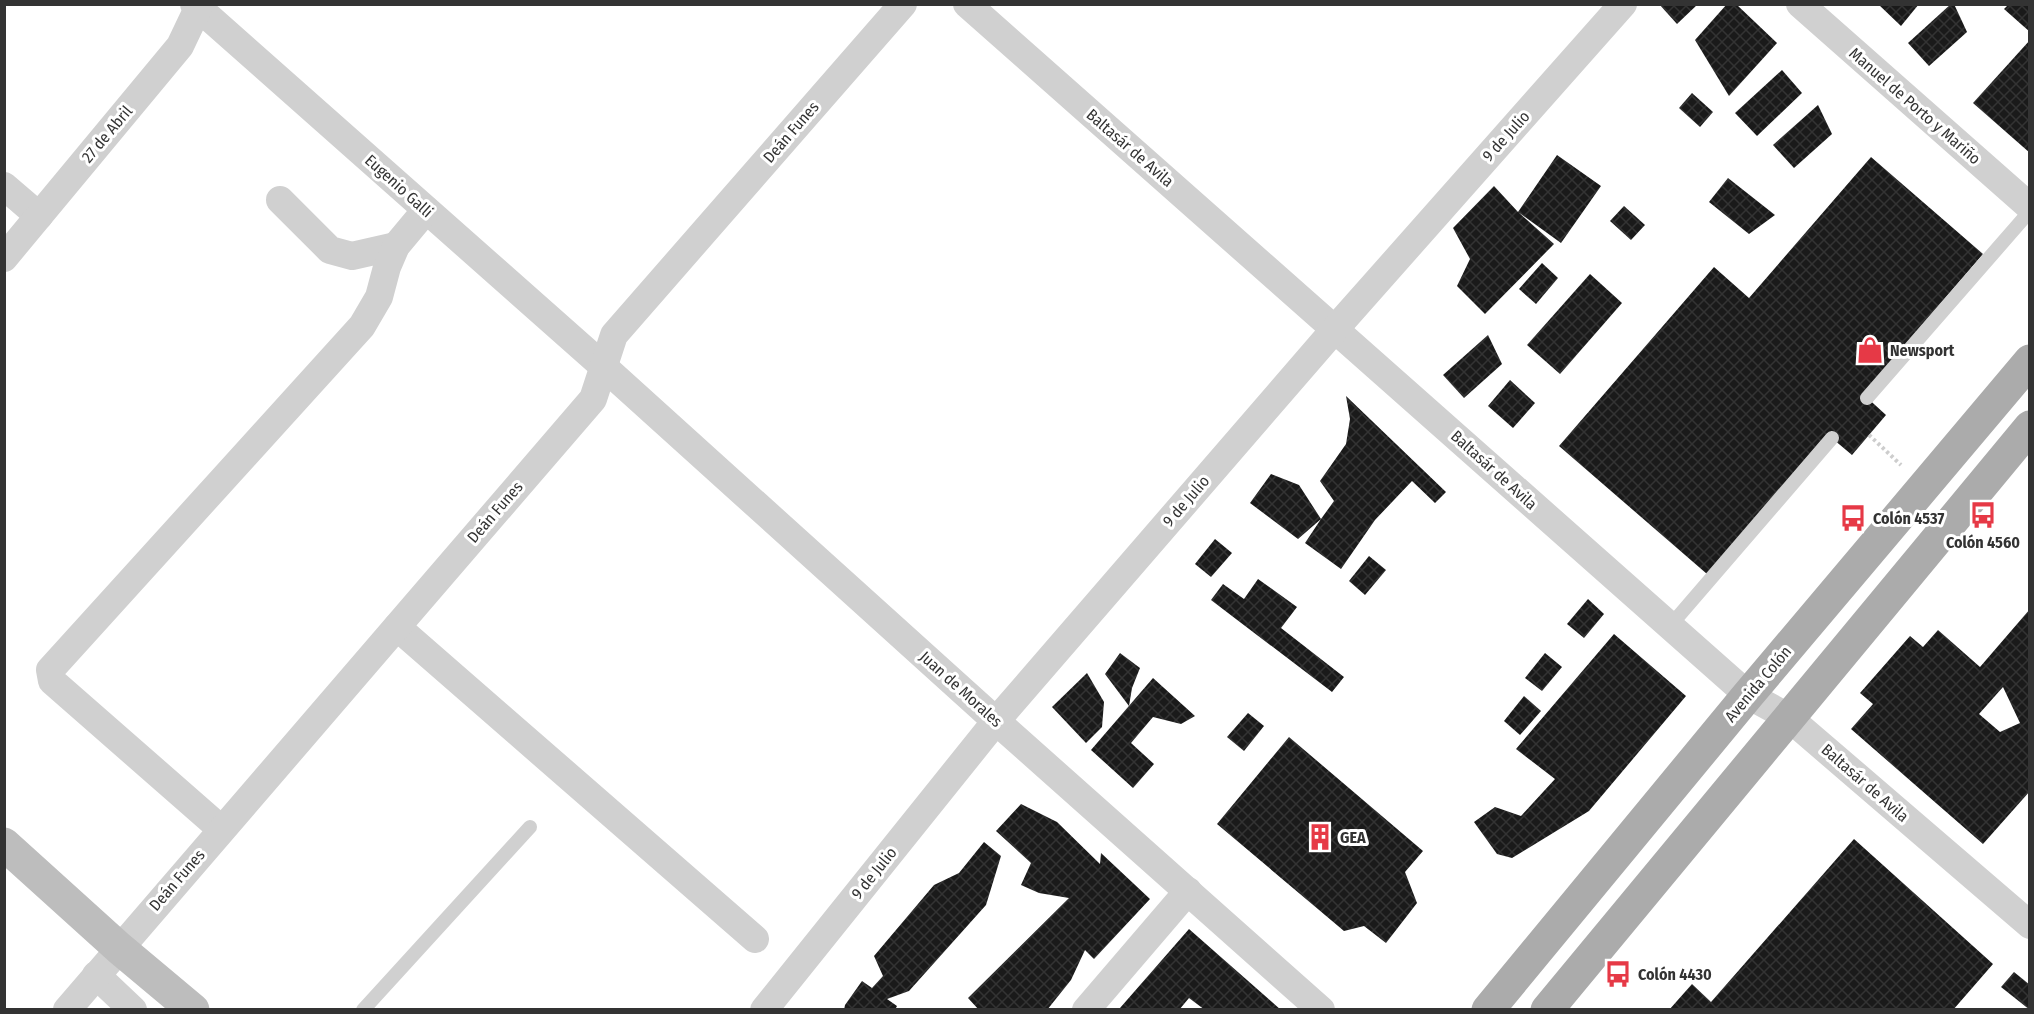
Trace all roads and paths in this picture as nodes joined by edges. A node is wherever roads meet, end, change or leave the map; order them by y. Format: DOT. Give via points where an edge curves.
graph roads {
  1 [pos="903,4"];
  2 [pos="967,4"];
  3 [pos="1623,4"];
  4 [pos="1800,4"];
  5 [pos="197,6"];
  6 [pos="4,186"];
  7 [pos="280,200"];
  8 [pos="2030,209"];
  9 [pos="426,210"];
  10 [pos="39,216"];
  11 [pos="396,246"];
  12 [pos="4,258"];
  13 [pos="1335,329"];
  14 [pos="2030,361"];
  15 [pos="604,367"];
  16 [pos="1867,398"];
  17 [pos="2030,427"];
  18 [pos="1869,435"];
  19 [pos="1832,438"];
  20 [pos="1924,486"];
  21 [pos="1670,626"];
  22 [pos="397,627"];
  23 [pos="1748,695"];
  24 [pos="1788,717"];
  25 [pos="996,721"];
  26 [pos="530,827"];
  27 [pos="221,830"];
  28 [pos="4,843"];
  29 [pos="1188,891"];
  30 [pos="2030,925"];
  31 [pos="755,939"];
  32 [pos="119,948"];
  33 [pos="96,975"];
  34 [pos="67,1010"];
  35 [pos="133,1010"];
  36 [pos="193,1010"];
  37 [pos="363,1010"];
  38 [pos="764,1010"];
  39 [pos="1086,1010"];
  40 [pos="1321,1010"];
  41 [pos="1488,1010"];
  42 [pos="1547,1010"];
  1 -- 15 [label="street, Deán Funes" via="614,335"];
  2 -- 13 [label="street, Baltasár de Avila"];
  3 -- 13 [label="street, 9 de Julio"];
  4 -- 8 [label="street, Manuel de Porto y Mariño"];
  5 -- 9 [label="street, Eugenio Galli"];
  5 -- 10 [label="street, 27 de Abril" via="180,46"];
  6 -- 10 [label="street"];
  7 -- 11 [label="street" via="330,250 352,256"];
  8 -- 16 [label="lane"];
  9 -- 11 [label="street"];
  9 -- 15 [label="street, Eugenio Galli"];
  10 -- 12 [label="street, 27 de Abril"];
  11 -- 27 [label="street" via="379,297 362,326 50,670 52,681"];
  13 -- 21 [label="street, Baltasár de Avila"];
  13 -- 25 [label="street, 9 de Julio"];
  14 -- 20 [label="main road, Avenida Colón"];
  15 -- 22 [label="street, Deán Funes" via="593,399"];
  15 -- 25 [label="street, Juan de Morales"];
  17 -- 24 [label="main road"];
  18 -- 20 [label="path"];
  19 -- 21 [label="lane"];
  20 -- 23 [label="main road, Avenida Colón"];
  21 -- 23 [label="street, Baltasár de Avila"];
  22 -- 27 [label="street, Deán Funes"];
  22 -- 31 [label="street"];
  23 -- 24 [label="street, Baltasár de Avila"];
  23 -- 41 [label="main road, Avenida Colón"];
  24 -- 30 [label="street, Baltasár de Avila"];
  24 -- 42 [label="main road"];
  25 -- 29 [label="street, Juan de Morales"];
  25 -- 38 [label="street, 9 de Julio"];
  26 -- 37 [label="lane"];
  27 -- 32 [label="street, Deán Funes"];
  28 -- 32 [label="main road"];
  29 -- 39 [label="street"];
  29 -- 40 [label="street, Juan de Morales"];
  32 -- 33 [label="street, Deán Funes"];
  32 -- 36 [label="main road"];
  33 -- 34 [label="street, Deán Funes"];
  33 -- 35 [label="street"];
}
